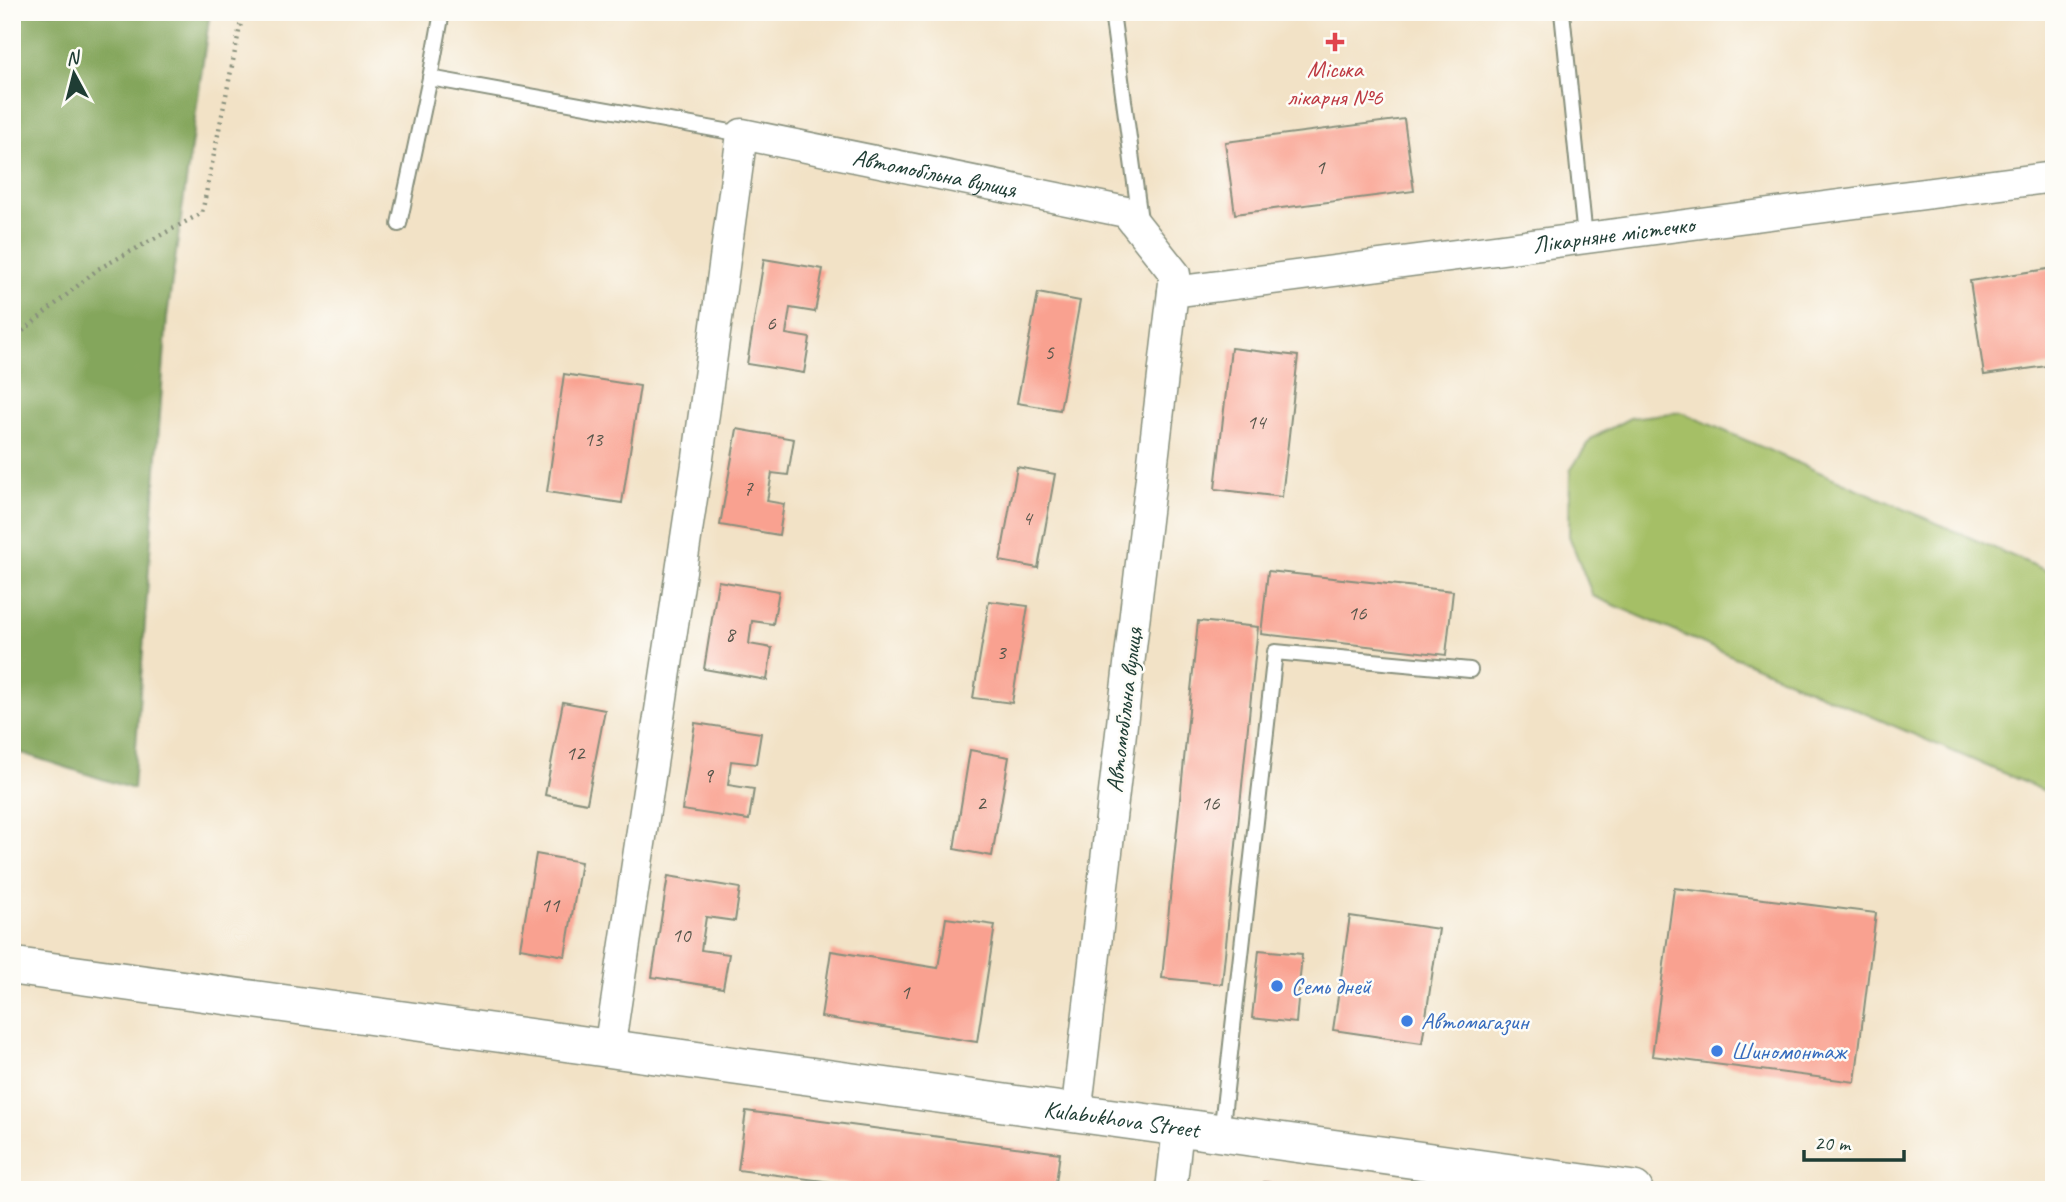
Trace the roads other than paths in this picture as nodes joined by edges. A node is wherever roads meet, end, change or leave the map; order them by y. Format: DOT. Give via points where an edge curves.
graph roads {
  1 [pos="442,12"];
  2 [pos="1112,12"];
  3 [pos="1562,12"];
  4 [pos="430,78"];
  5 [pos="742,134"];
  6 [pos="2054,177"];
  7 [pos="399,224"];
  8 [pos="1141,232"];
  9 [pos="1585,238"];
  10 [pos="1173,292"];
  11 [pos="1470,670"];
  12 [pos="12,966"];
  13 [pos="609,1050"];
  14 [pos="1076,1115"];
  15 [pos="1178,1129"];
  16 [pos="1221,1135"];
  17 [pos="1171,1190"];
  18 [pos="1634,1190"];
  1 -- 4 [label="lane"];
  2 -- 8 [label="lane"];
  3 -- 9 [label="lane"];
  4 -- 5 [label="lane"];
  4 -- 7 [label="lane"];
  5 -- 8 [label="street, Автомобільна вулиця" via="1126,212"];
  5 -- 13 [label="street"];
  6 -- 9 [label="street, Лікарняне містечко"];
  8 -- 10 [label="street, Автомобільна вулиця" via="1175,274"];
  9 -- 10 [label="street, Лікарняне містечко"];
  10 -- 14 [label="street, Автомобільна вулиця"];
  11 -- 16 [label="lane" via="1275,652"];
  12 -- 13 [label="street, Kulabukhova Street"];
  13 -- 14 [label="street, Kulabukhova Street"];
  14 -- 15 [label="street, Kulabukhova Street"];
  15 -- 16 [label="street, Kulabukhova Street"];
  15 -- 17 [label="street"];
  16 -- 18 [label="street, Kulabukhova Street"];
}
